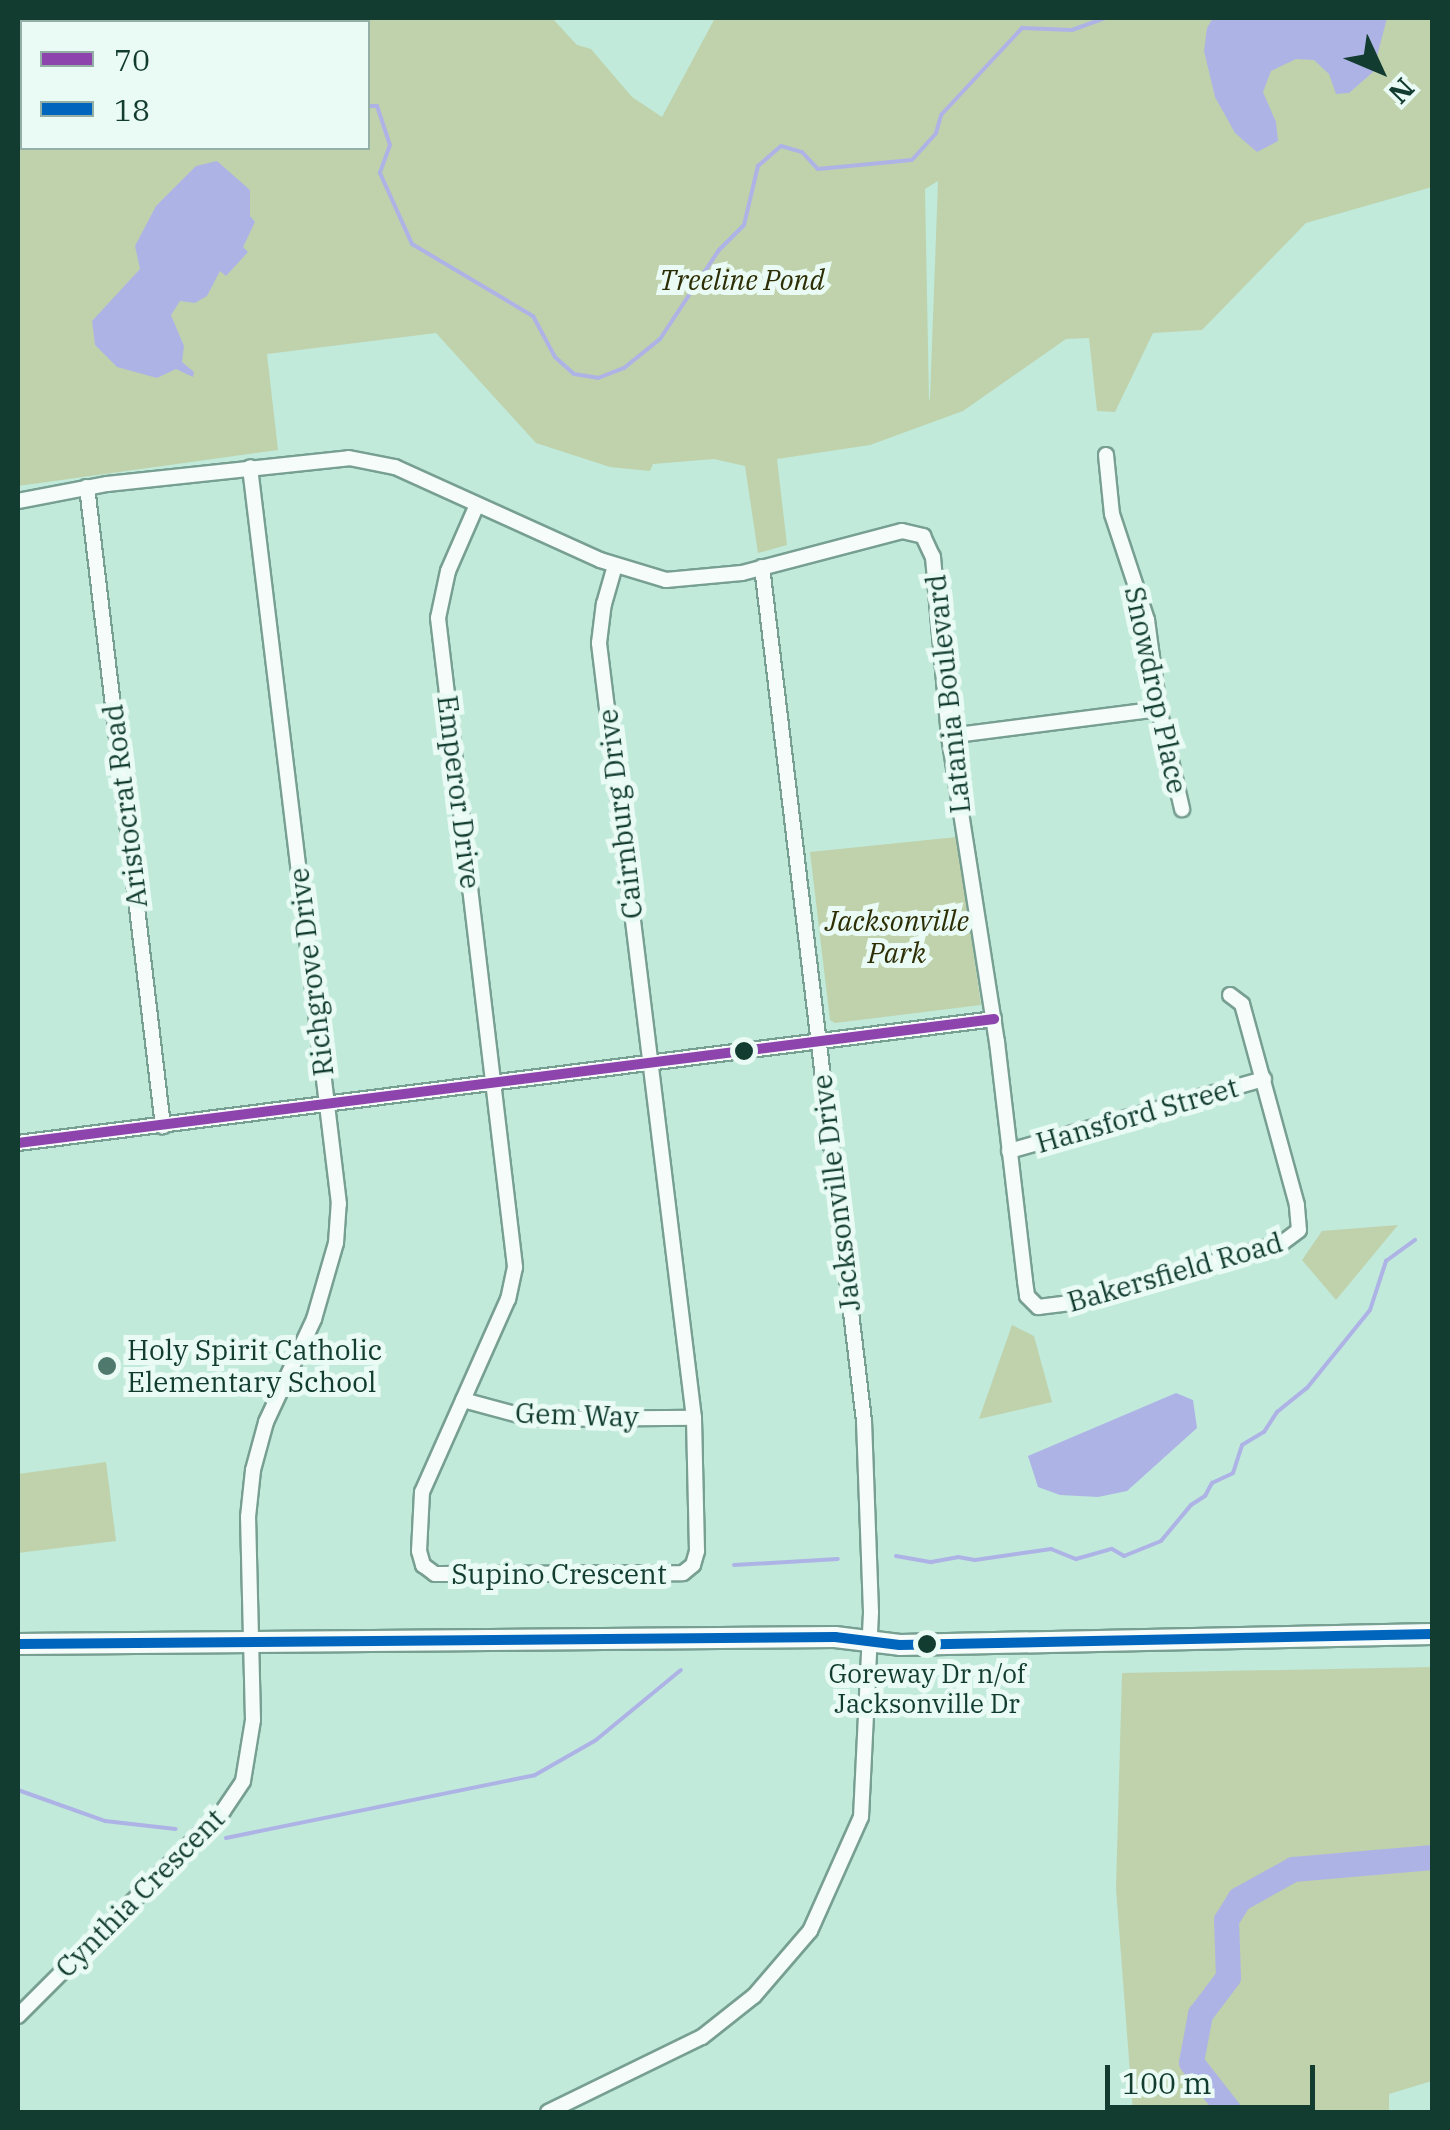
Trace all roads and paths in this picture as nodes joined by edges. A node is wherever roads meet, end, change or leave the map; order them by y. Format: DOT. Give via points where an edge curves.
graph roads {
  1 [pos="1106,455"];
  2 [pos="250,468"];
  3 [pos="87,487"];
  4 [pos="18,500"];
  5 [pos="476,507"];
  6 [pos="615,566"];
  7 [pos="762,568"];
  8 [pos="1160,709"];
  9 [pos="949,736"];
  10 [pos="1182,809"];
  11 [pos="1230,995"];
  12 [pos="994,1019"];
  13 [pos="818,1041"];
  14 [pos="650,1063"];
  15 [pos="1264,1080"];
  16 [pos="495,1084"];
  17 [pos="327,1106"];
  18 [pos="163,1126"];
  19 [pos="18,1143"];
  20 [pos="1009,1151"];
  21 [pos="1038,1307"];
  22 [pos="463,1400"];
  23 [pos="694,1418"];
  24 [pos="1432,1634"];
  25 [pos="868,1641"];
  26 [pos="252,1642"];
  27 [pos="18,1644"];
  28 [pos="18,2016"];
  29 [pos="548,2112"];
  1 -- 8 [label="street, Snowdrop Place" via="1112,514 1147,620"];
  2 -- 3 [label="street, Latania Boulevard"];
  2 -- 5 [label="street, Latania Boulevard" via="366,459"];
  2 -- 17 [label="street, Richgrove Drive"];
  3 -- 4 [label="street, Latania Boulevard"];
  3 -- 18 [label="street, Aristocrat Road"];
  5 -- 6 [label="street, Latania Boulevard"];
  5 -- 16 [label="street, Emperor Drive" via="448,571 438,618"];
  6 -- 7 [label="street, Latania Boulevard" via="680,580"];
  6 -- 14 [label="street, Cairnburg Drive" via="599,643"];
  7 -- 9 [label="street, Latania Boulevard" via="902,531 923,536 933,557"];
  7 -- 13 [label="street, Jacksonville Drive"];
  8 -- 9 [label="street"];
  8 -- 10 [label="street, Snowdrop Place"];
  9 -- 12 [label="street, Latania Boulevard"];
  11 -- 15 [label="street, Bakersfield Road" via="1242,1004"];
  12 -- 13 [label="street"];
  12 -- 20 [label="street, Latania Boulevard"];
  13 -- 14 [label="street"];
  13 -- 25 [label="street, Jacksonville Drive" via="864,1422"];
  14 -- 16 [label="street"];
  14 -- 23 [label="street, Supino Crescent"];
  15 -- 20 [label="street, Hansford Street"];
  15 -- 21 [label="street, Bakersfield Road" via="1299,1217 1291,1240"];
  16 -- 17 [label="street"];
  16 -- 22 [label="street, Supino Crescent" via="514,1276"];
  17 -- 18 [label="street"];
  17 -- 26 [label="street, Richgrove Drive" via="336,1243 314,1318 266,1422 253,1470"];
  18 -- 19 [label="street"];
  20 -- 21 [label="street, Latania Boulevard" via="1027,1296"];
  22 -- 23 [label="street, Gem Way" via="534,1418"];
  22 -- 23 [label="street, Supino Crescent" via="418,1515 418,1550 435,1574 683,1573 696,1551"];
  24 -- 25 [label="street"];
  25 -- 26 [label="street"];
  25 -- 29 [label="street, Jacksonville Drive" via="862,1817 810,1931 754,1996 702,2037"];
  26 -- 27 [label="street"];
  26 -- 28 [label="street, Cynthia Crescent" via="250,1755 236,1795"];
}
